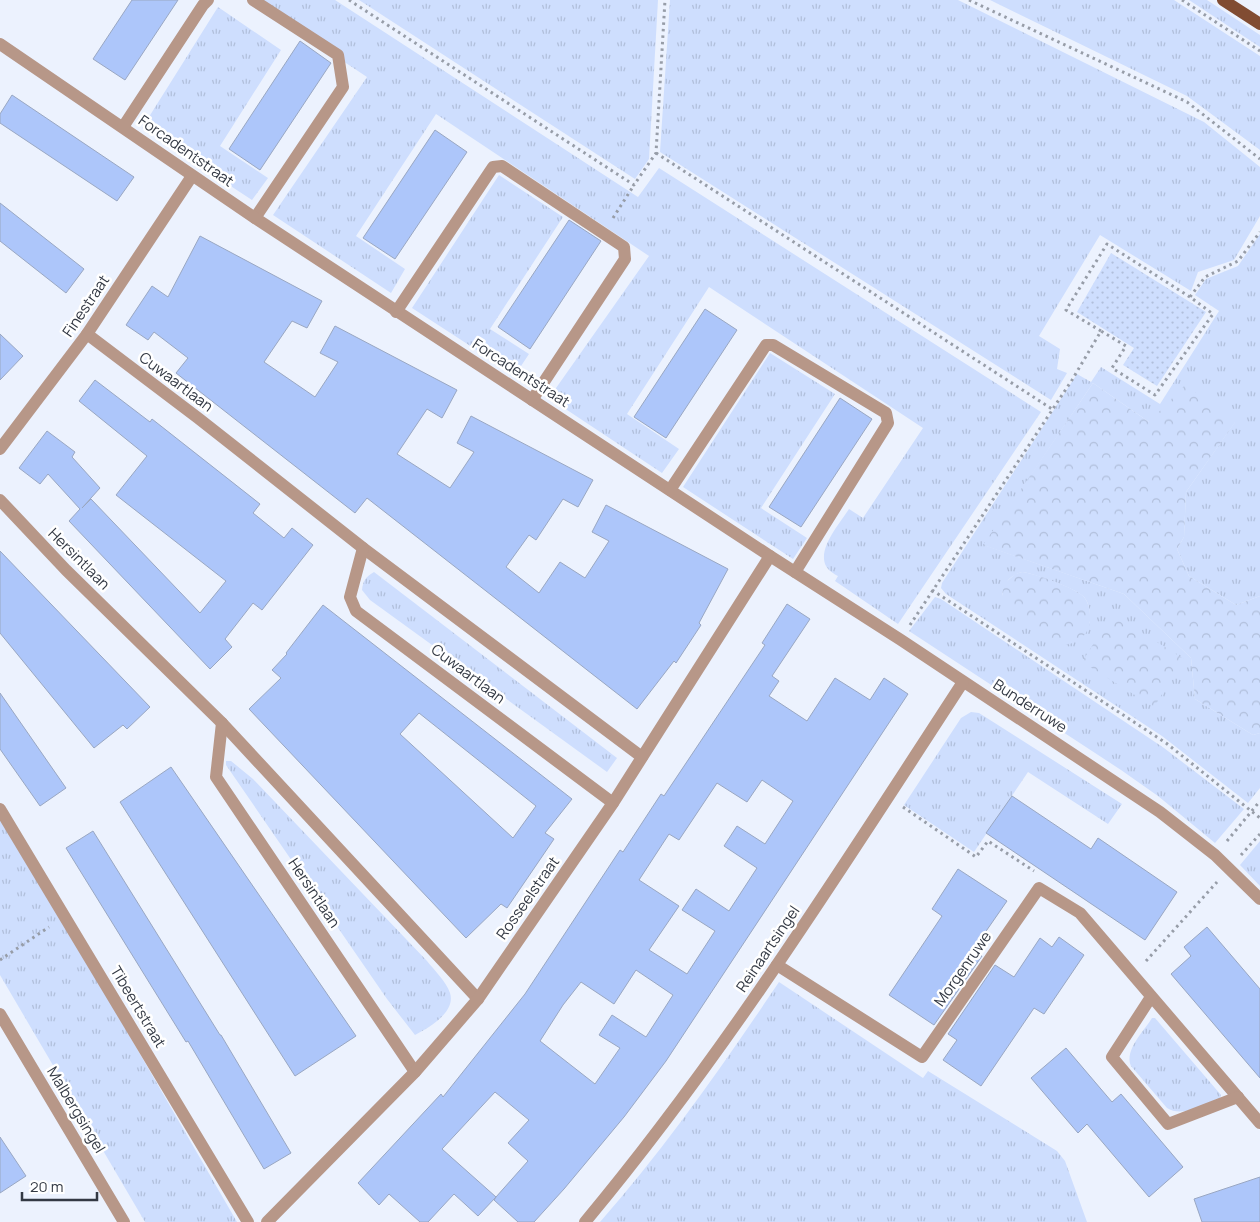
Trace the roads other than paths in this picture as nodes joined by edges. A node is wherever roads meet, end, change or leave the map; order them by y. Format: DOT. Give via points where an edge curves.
graph roads {
  1 [pos="208,0"];
  2 [pos="253,0"];
  3 [pos="1223,0"];
  4 [pos="1260,24"];
  5 [pos="0,44"];
  6 [pos="123,127"];
  7 [pos="192,176"];
  8 [pos="255,218"];
  9 [pos="396,312"];
  10 [pos="87,334"];
  11 [pos="532,400"];
  12 [pos="0,449"];
  13 [pos="670,490"];
  14 [pos="0,500"];
  15 [pos="363,548"];
  16 [pos="770,556"];
  17 [pos="794,572"];
  18 [pos="963,682"];
  19 [pos="222,723"];
  20 [pos="642,757"];
  21 [pos="613,803"];
  22 [pos="0,809"];
  23 [pos="1260,899"];
  24 [pos="777,965"];
  25 [pos="1150,997"];
  26 [pos="478,999"];
  27 [pos="0,1014"];
  28 [pos="415,1072"];
  29 [pos="1238,1097"];
  30 [pos="1260,1123"];
  31 [pos="124,1222"];
  32 [pos="248,1222"];
  33 [pos="267,1222"];
  34 [pos="585,1222"];
  1 -- 6 [label="street, Forcadentstraat"];
  2 -- 8 [label="street" via="338,55 343,87"];
  3 -- 4 [label="main road"];
  5 -- 6 [label="street, Forcadentstraat"];
  6 -- 7 [label="street, Forcadentstraat"];
  7 -- 8 [label="street, Forcadentstraat"];
  7 -- 10 [label="street, Finestraat"];
  8 -- 9 [label="street, Forcadentstraat"];
  9 -- 11 [label="street, Forcadentstraat"];
  9 -- 11 [label="street" via="493,168 502,166 624,248 625,259"];
  10 -- 12 [label="street, Finestraat"];
  10 -- 15 [label="street, Cuwaartlaan"];
  11 -- 13 [label="street, Forcadentstraat"];
  13 -- 16 [label="street, Forcadentstraat"];
  13 -- 17 [label="street" via="766,345 773,345 886,413 888,423"];
  14 -- 19 [label="street, Hersintlaan" via="66,570"];
  15 -- 20 [label="street, Cuwaartlaan"];
  15 -- 21 [label="street, Cuwaartlaan" via="350,597 356,611"];
  16 -- 17 [label="street, Bunderruwe"];
  16 -- 20 [label="street, Rosseelstraat"];
  17 -- 18 [label="street, Bunderruwe"];
  18 -- 23 [label="street, Bunderruwe" via="1160,812 1215,854"];
  18 -- 24 [label="street, Reinaartsingel"];
  19 -- 26 [label="street, Hersintlaan"];
  19 -- 28 [label="street, Hersintlaan" via="216,777"];
  20 -- 21 [label="street, Rosseelstraat"];
  21 -- 26 [label="street, Rosseelstraat"];
  22 -- 32 [label="street, Tibeertstraat"];
  24 -- 25 [label="street, Morgenruwe" via="922,1057 1039,888 1080,913"];
  24 -- 34 [label="street, Reinaartsingel" via="701,1073"];
  25 -- 29 [label="street"];
  25 -- 29 [label="street" via="1112,1057 1168,1124"];
  26 -- 28 [label="street, Rosseelstraat"];
  27 -- 31 [label="street, Malbergsingel"];
  28 -- 33 [label="street, Rosseelstraat"];
  29 -- 30 [label="street"];
}
